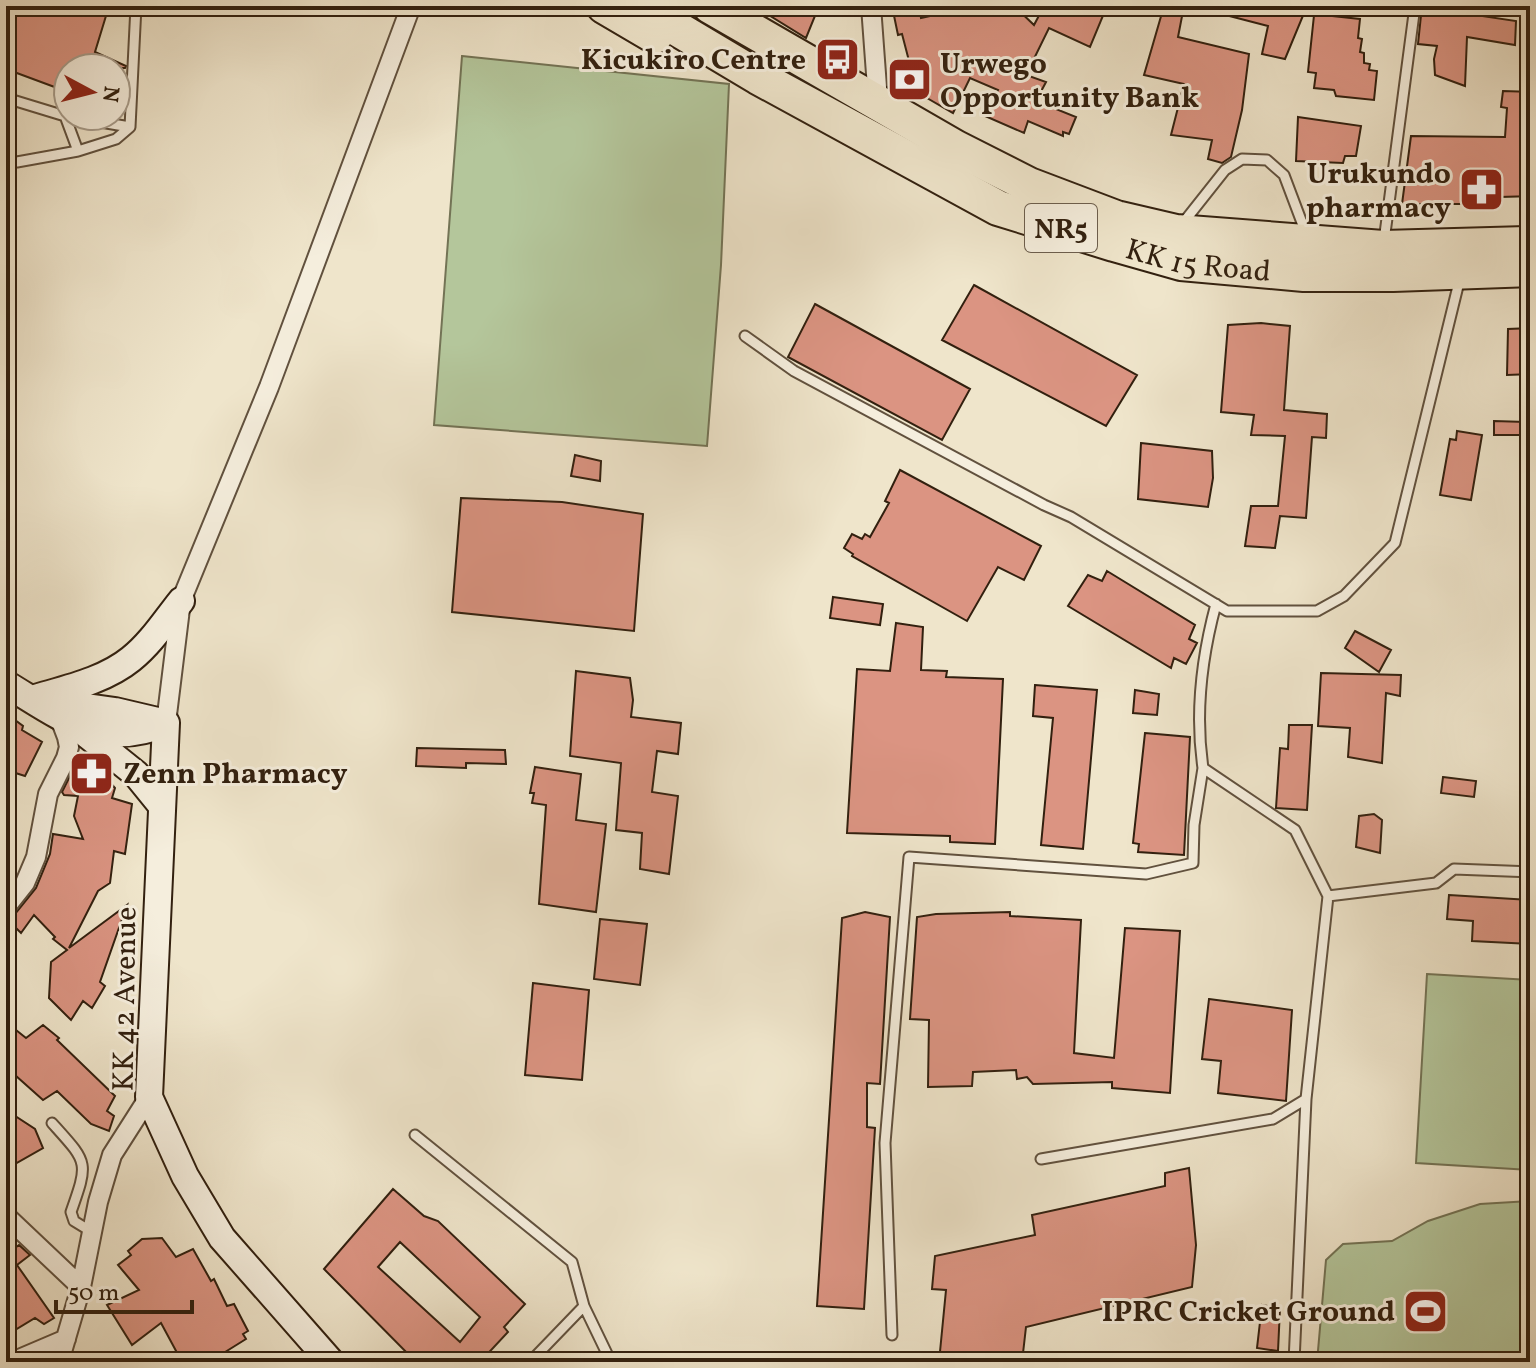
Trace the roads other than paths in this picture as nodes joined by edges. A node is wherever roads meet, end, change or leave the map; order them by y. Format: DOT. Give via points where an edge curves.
graph roads {
  1 [pos="136,6"];
  2 [pos="411,6"];
  3 [pos="604,6"];
  4 [pos="710,6"];
  5 [pos="746,6"];
  6 [pos="871,6"];
  7 [pos="1415,6"];
  8 [pos="640,7"];
  9 [pos="132,87"];
  10 [pos="6,98"];
  11 [pos="878,101"];
  12 [pos="52,112"];
  13 [pos="71,132"];
  14 [pos="124,132"];
  15 [pos="78,151"];
  16 [pos="893,152"];
  17 [pos="6,159"];
  18 [pos="1176,232"];
  19 [pos="1310,243"];
  20 [pos="1530,244"];
  21 [pos="1383,248"];
  22 [pos="1530,269"];
  23 [pos="1461,271"];
  24 [pos="745,336"];
  25 [pos="181,601"];
  26 [pos="1216,604"];
  27 [pos="6,684"];
  28 [pos="32,699"];
  29 [pos="66,720"];
  30 [pos="166,723"];
  31 [pos="1203,768"];
  32 [pos="162,806"];
  33 [pos="1530,872"];
  34 [pos="1328,896"];
  35 [pos="6,907"];
  36 [pos="149,1097"];
  37 [pos="1306,1099"];
  38 [pos="52,1123"];
  39 [pos="415,1135"];
  40 [pos="1041,1159"];
  41 [pos="6,1216"];
  42 [pos="92,1232"];
  43 [pos="81,1287"];
  44 [pos="584,1306"];
  45 [pos="892,1335"];
  46 [pos="66,1339"];
  47 [pos="12,1362"];
  48 [pos="59,1362"];
  49 [pos="331,1362"];
  50 [pos="530,1362"];
  51 [pos="611,1362"];
  52 [pos="1294,1362"];
  1 -- 9 [label="lane"];
  2 -- 25 [label="street" via="269,387"];
  3 -- 16 [label="highway" via="827,135"];
  4 -- 11 [label="highway, KK 15 Road / NR5"];
  5 -- 11 [label="highway" via="821,50"];
  6 -- 11 [label="street"];
  7 -- 21 [label="lane"];
  8 -- 16 [label="highway, KK 15 Road / NR5"];
  10 -- 12 [label="lane"];
  11 -- 18 [label="highway, KK 15 Road / NR5" via="1029,185 1116,218"];
  13 -- 15 [label="lane"];
  14 -- 15 [label="lane"];
  15 -- 17 [label="lane" via="17,162"];
  16 -- 23 [label="highway, KK 15 Road / NR5" via="998,208 1181,263 1304,274"];
  18 -- 19 [label="highway, KK 15 Road / NR5"];
  18 -- 19 [label="lane" via="1225,170 1242,159 1267,160 1284,175"];
  19 -- 21 [label="highway, KK 15 Road / NR5"];
  20 -- 21 [label="highway, KK 15 Road / NR5"];
  22 -- 23 [label="highway, KK 15 Road / NR5"];
  23 -- 26 [label="lane" via="1395,543 1344,596 1317,611 1227,611"];
  24 -- 26 [label="lane" via="794,371 1071,517"];
  25 -- 28 [label="main road" via="130,661 105,675"];
  25 -- 30 [label="street"];
  26 -- 31 [label="lane" via="1204,648"];
  27 -- 28 [label="main road"];
  28 -- 29 [label="main road"];
  28 -- 30 [label="main road"];
  29 -- 30 [label="main road" via="121,735"];
  29 -- 32 [label="main road" via="136,774"];
  29 -- 35 [label="street" via="69,747 48,794 36,857"];
  30 -- 32 [label="main road, KK 42 Avenue"];
  31 -- 34 [label="lane" via="1295,830"];
  31 -- 45 [label="lane" via="1193,863 1146,874 909,857 885,1143"];
  32 -- 36 [label="main road, KK 42 Avenue"];
  33 -- 34 [label="lane" via="1454,869 1436,883"];
  34 -- 37 [label="lane"];
  36 -- 42 [label="street" via="112,1155"];
  36 -- 49 [label="main road, KK 42 Avenue" via="185,1176 222,1238"];
  37 -- 40 [label="lane" via="1273,1119"];
  37 -- 52 [label="lane"];
  38 -- 42 [label="lane" via="80,1154 84,1175 71,1212 74,1221"];
  39 -- 44 [label="lane" via="572,1262"];
  41 -- 43 [label="street"];
  42 -- 43 [label="street"];
  43 -- 46 [label="street"];
  44 -- 50 [label="lane"];
  44 -- 51 [label="lane"];
  46 -- 47 [label="street"];
  46 -- 48 [label="street"];
}
